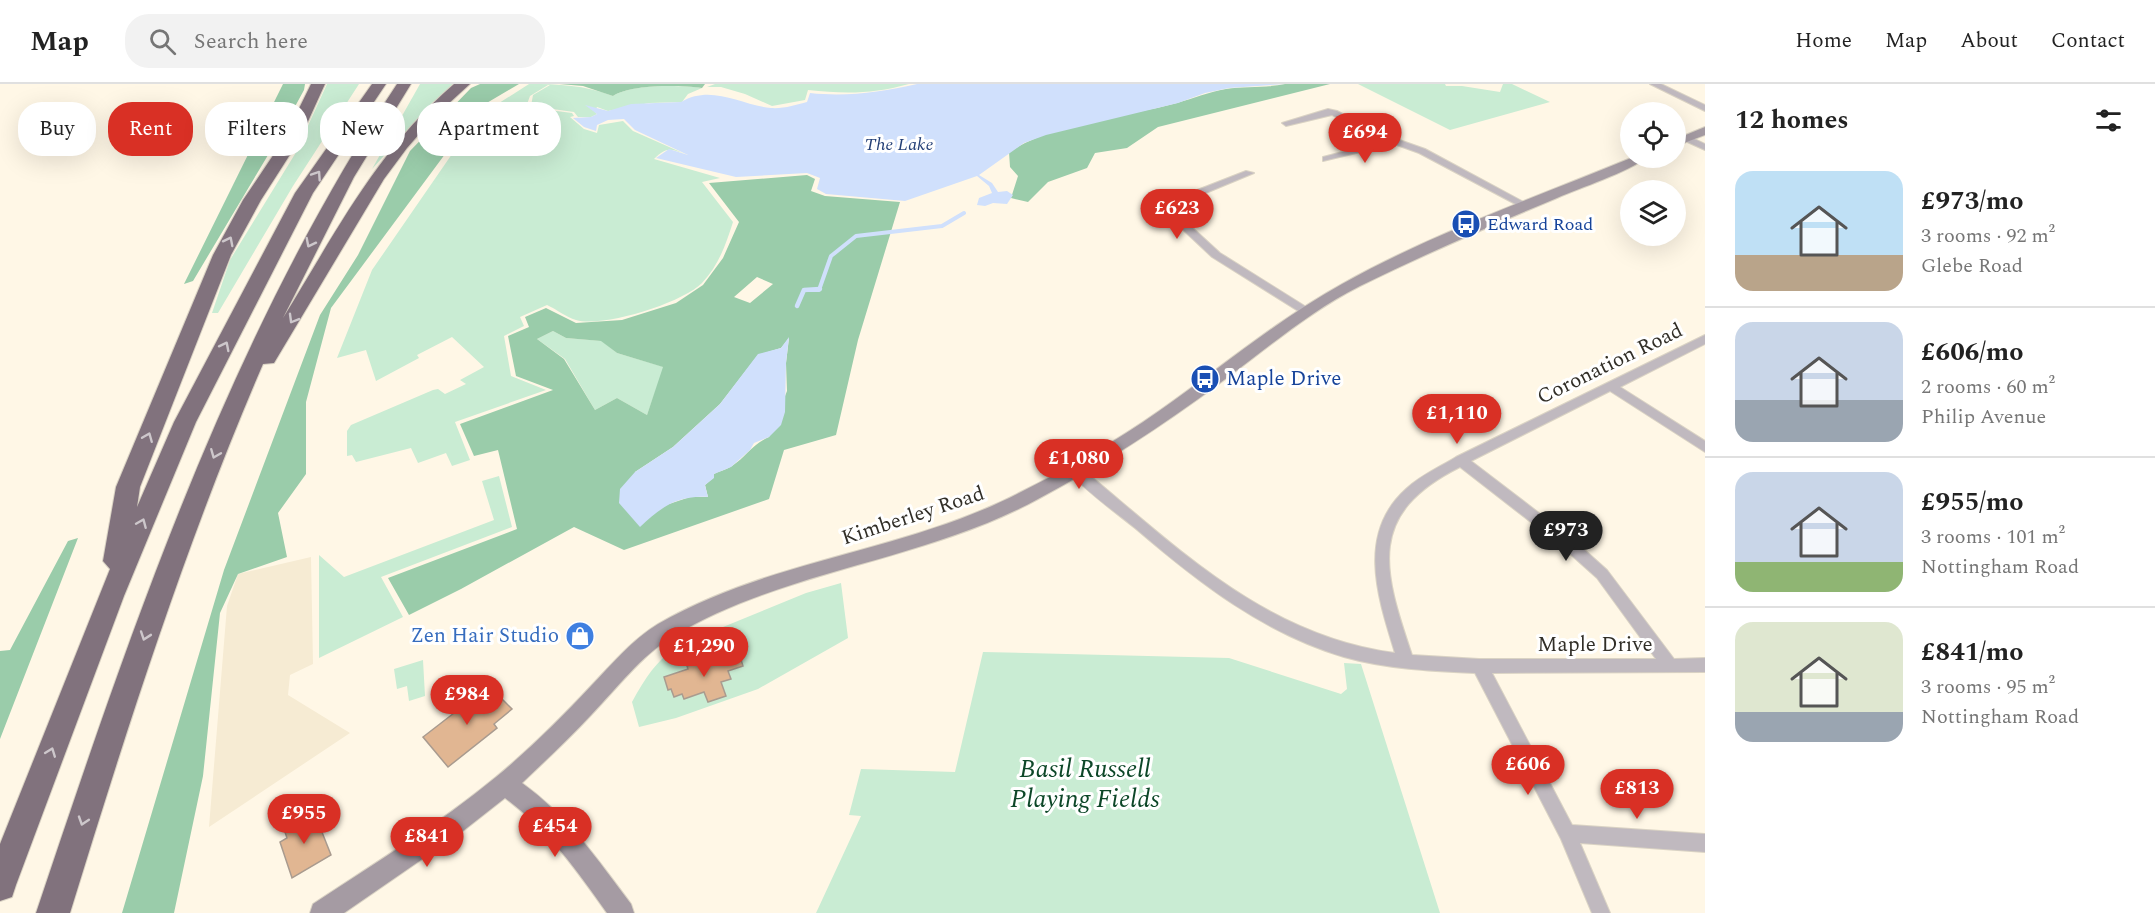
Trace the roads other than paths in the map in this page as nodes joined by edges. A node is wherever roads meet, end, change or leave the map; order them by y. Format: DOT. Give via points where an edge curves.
graph roads {
  1 [pos="318,84"];
  2 [pos="379,84"];
  3 [pos="404,84"];
  4 [pos="464,84"];
  5 [pos="1654,84"];
  6 [pos="1705,108"];
  7 [pos="1286,123"];
  8 [pos="1705,130"];
  9 [pos="1686,138"];
  10 [pos="1396,141"];
  11 [pos="1686,141"];
  12 [pos="1705,147"];
  13 [pos="1326,159"];
  14 [pos="1620,166"];
  15 [pos="1249,173"];
  16 [pos="1526,206"];
  17 [pos="1307,312"];
  18 [pos="1705,339"];
  19 [pos="1610,386"];
  20 [pos="236,400"];
  21 [pos="1705,447"];
  22 [pos="1461,460"];
  23 [pos="1076,471"];
  24 [pos="111,596"];
  25 [pos="1406,662"];
  26 [pos="1705,665"];
  27 [pos="1480,666"];
  28 [pos="1670,666"];
  29 [pos="505,784"];
  30 [pos="1567,833"];
  31 [pos="1705,843"];
  32 [pos="0,885"];
  33 [pos="53,913"];
  34 [pos="322,913"];
  35 [pos="622,913"];
  36 [pos="1601,913"];
  24 -- 1 [label="highway, one-way" via="128,487 222,255 292,139"];
  24 -- 2 [label="highway, one-way" via="185,422 304,193"];
  3 -- 20 [label="highway, one-way" via="338,188"];
  4 -- 20 [label="highway, one-way" via="413,131 375,179 288,329"];
  5 -- 6 [label="street"];
  7 -- 10 [label="street" via="1328,112"];
  8 -- 9 [label="street"];
  10 -- 13 [label="street"];
  10 -- 16 [label="street"];
  11 -- 12 [label="street"];
  14 -- 16 [label="street, Kimberley Road"];
  15 -- 17 [label="street" via="1167,205 1167,210 1216,255"];
  16 -- 17 [label="street, Kimberley Road" via="1387,267"];
  17 -- 23 [label="street, Kimberley Road" via="1161,418"];
  18 -- 19 [label="street, Coronation Road"];
  19 -- 21 [label="street"];
  19 -- 22 [label="street, Coronation Road"];
  20 -- 33 [label="highway, one-way" via="146,633"];
  22 -- 25 [label="street, Coronation Road" via="1417,484 1391,514 1384,533 1382,588"];
  22 -- 28 [label="street" via="1602,574"];
  23 -- 25 [label="street, Maple Drive" via="1183,560 1240,602 1284,628 1328,645"];
  23 -- 29 [label="street, Kimberley Road" via="968,524 804,574 693,615 642,647"];
  32 -- 24 [label="highway, one-way"];
  25 -- 27 [label="street, Maple Drive"];
  26 -- 28 [label="street, Maple Drive"];
  27 -- 28 [label="street, Maple Drive"];
  27 -- 30 [label="street"];
  29 -- 34 [label="street, Kimberley Road" via="455,823"];
  29 -- 35 [label="street" via="540,810 570,842"];
  30 -- 31 [label="street"];
  30 -- 36 [label="street"];
}
